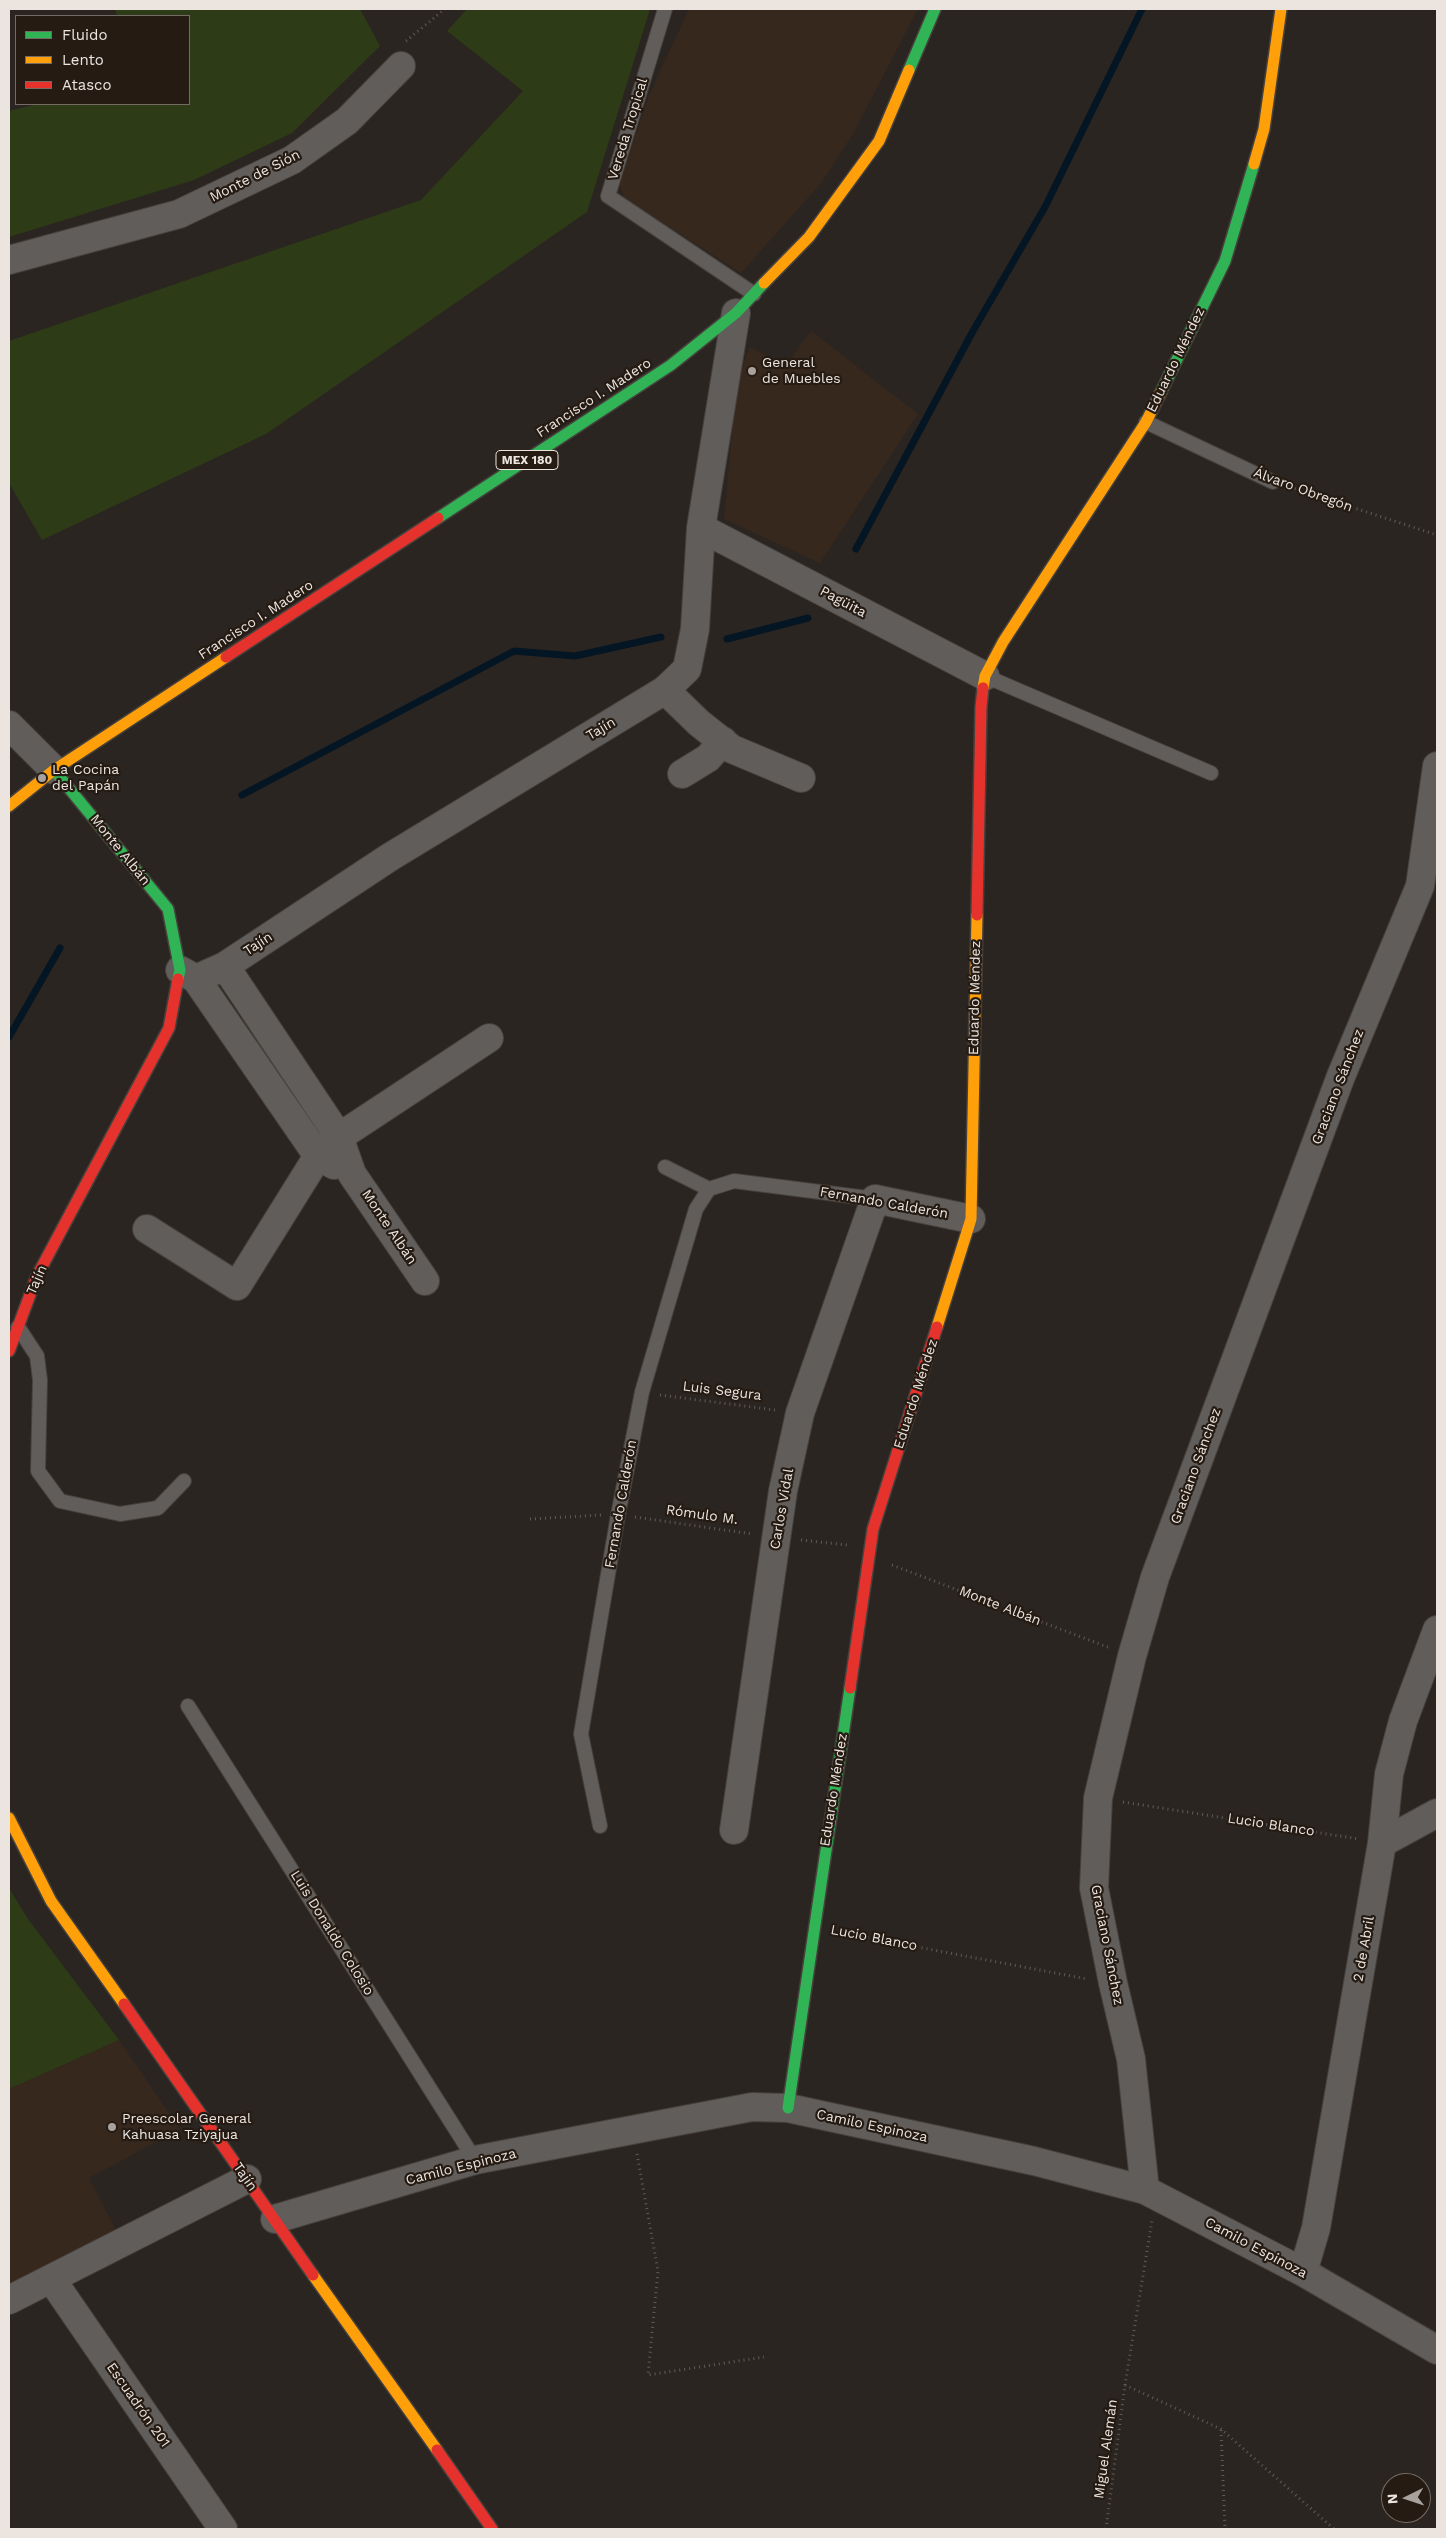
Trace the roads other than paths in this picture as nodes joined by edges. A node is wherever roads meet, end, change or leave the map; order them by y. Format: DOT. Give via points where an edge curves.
graph roads {
  1 [pos="665,9"];
  2 [pos="935,9"];
  3 [pos="1281,9"];
  4 [pos="401,66"];
  5 [pos="9,260"];
  6 [pos="745,303"];
  7 [pos="1146,422"];
  8 [pos="1273,482"];
  9 [pos="701,528"];
  10 [pos="985,676"];
  11 [pos="665,690"];
  12 [pos="9,725"];
  13 [pos="723,741"];
  14 [pos="1437,766"];
  15 [pos="54,770"];
  16 [pos="682,774"];
  17 [pos="1211,774"];
  18 [pos="801,778"];
  19 [pos="9,806"];
  20 [pos="225,966"];
  21 [pos="188,974"];
  22 [pos="489,1038"];
  23 [pos="285,1056"];
  24 [pos="258,1070"];
  25 [pos="339,1137"];
  26 [pos="318,1156"];
  27 [pos="665,1167"];
  28 [pos="352,1174"];
  29 [pos="709,1189"];
  30 [pos="875,1200"];
  31 [pos="971,1219"];
  32 [pos="147,1229"];
  33 [pos="425,1280"];
  34 [pos="18,1327"];
  35 [pos="9,1351"];
  36 [pos="184,1481"];
  37 [pos="1437,1630"];
  38 [pos="188,1706"];
  39 [pos="1437,1813"];
  40 [pos="9,1818"];
  41 [pos="600,1826"];
  42 [pos="734,1830"];
  43 [pos="1382,1842"];
  44 [pos="788,2108"];
  45 [pos="475,2160"];
  46 [pos="247,2179"];
  47 [pos="1150,2193"];
  48 [pos="275,2219"];
  49 [pos="1303,2272"];
  50 [pos="52,2280"];
  51 [pos="9,2300"];
  52 [pos="1437,2350"];
  53 [pos="224,2529"];
  54 [pos="492,2529"];
  1 -- 6 [label="lane, Vereda Tropical" via="608,196"];
  2 -- 6 [label="main road, Francisco I. Madero / MEX 180" via="879,141 809,236"];
  3 -- 7 [label="main road, Eduardo Méndez" via="1264,129 1225,261"];
  4 -- 5 [label="street, Monte de Sión" via="347,121 292,160 179,214"];
  6 -- 9 [label="street"];
  6 -- 15 [label="main road, Francisco I. Madero / MEX 180" via="671,365"];
  7 -- 8 [label="lane, Álvaro Obregón"];
  7 -- 10 [label="main road, Eduardo Méndez" via="1003,642"];
  9 -- 10 [label="street, Pagüita"];
  9 -- 11 [label="street, Tajín" via="695,629 688,669"];
  10 -- 17 [label="lane"];
  10 -- 31 [label="main road, Eduardo Méndez" via="981,707"];
  11 -- 13 [label="street"];
  11 -- 20 [label="street, Tajín" via="390,857"];
  12 -- 15 [label="street, Monte Albán"];
  13 -- 16 [label="street" via="708,758"];
  13 -- 18 [label="street" via="732,749"];
  14 -- 47 [label="street, Graciano Sánchez" via="1420,886 1337,1085 1154,1577 1098,1798 1094,1888 1131,2059"];
  15 -- 19 [label="main road, Francisco I. Madero / MEX 180"];
  15 -- 21 [label="main road, Monte Albán" via="168,909"];
  20 -- 21 [label="street, Tajín"];
  20 -- 23 [label="street, Monte Albán"];
  21 -- 24 [label="street, Monte Albán"];
  21 -- 34 [label="main road, Tajín" via="170,1028 37,1276"];
  22 -- 25 [label="street"];
  23 -- 24 [label="street"];
  23 -- 25 [label="street, Monte Albán"];
  24 -- 26 [label="street, Monte Albán"];
  25 -- 26 [label="street"];
  25 -- 28 [label="street, Monte Albán"];
  26 -- 28 [label="street, Monte Albán"];
  26 -- 32 [label="street" via="238,1286"];
  27 -- 29 [label="lane"];
  28 -- 33 [label="street, Monte Albán"];
  29 -- 30 [label="lane, Fernando Calderón" via="734,1181"];
  29 -- 41 [label="lane, Fernando Calderón" via="696,1209 642,1392 580,1734"];
  30 -- 31 [label="street, Fernando Calderón"];
  30 -- 42 [label="street, Carlos Vidal" via="800,1413 783,1491"];
  31 -- 44 [label="main road, Eduardo Méndez" via="873,1529"];
  34 -- 35 [label="main road, Tajín"];
  34 -- 36 [label="lane" via="37,1356 40,1380 38,1471 60,1501 120,1514 158,1508"];
  37 -- 43 [label="street, 2 de Abril" via="1403,1721 1389,1774"];
  38 -- 45 [label="lane, Luis Donaldo Colosio"];
  39 -- 43 [label="street"];
  40 -- 46 [label="main road, Tajín" via="51,1901"];
  43 -- 49 [label="street, 2 de Abril" via="1316,2228"];
  44 -- 45 [label="street, Camilo Espinoza" via="752,2107"];
  44 -- 47 [label="street, Camilo Espinoza" via="1034,2161"];
  45 -- 48 [label="street, Camilo Espinoza"];
  46 -- 48 [label="main road, Tajín"];
  46 -- 50 [label="street"];
  47 -- 49 [label="street, Camilo Espinoza"];
  48 -- 54 [label="main road, Tajín"];
  49 -- 52 [label="street, Camilo Espinoza"];
  50 -- 51 [label="street"];
  50 -- 53 [label="street, Escuadrón 201"];
}
